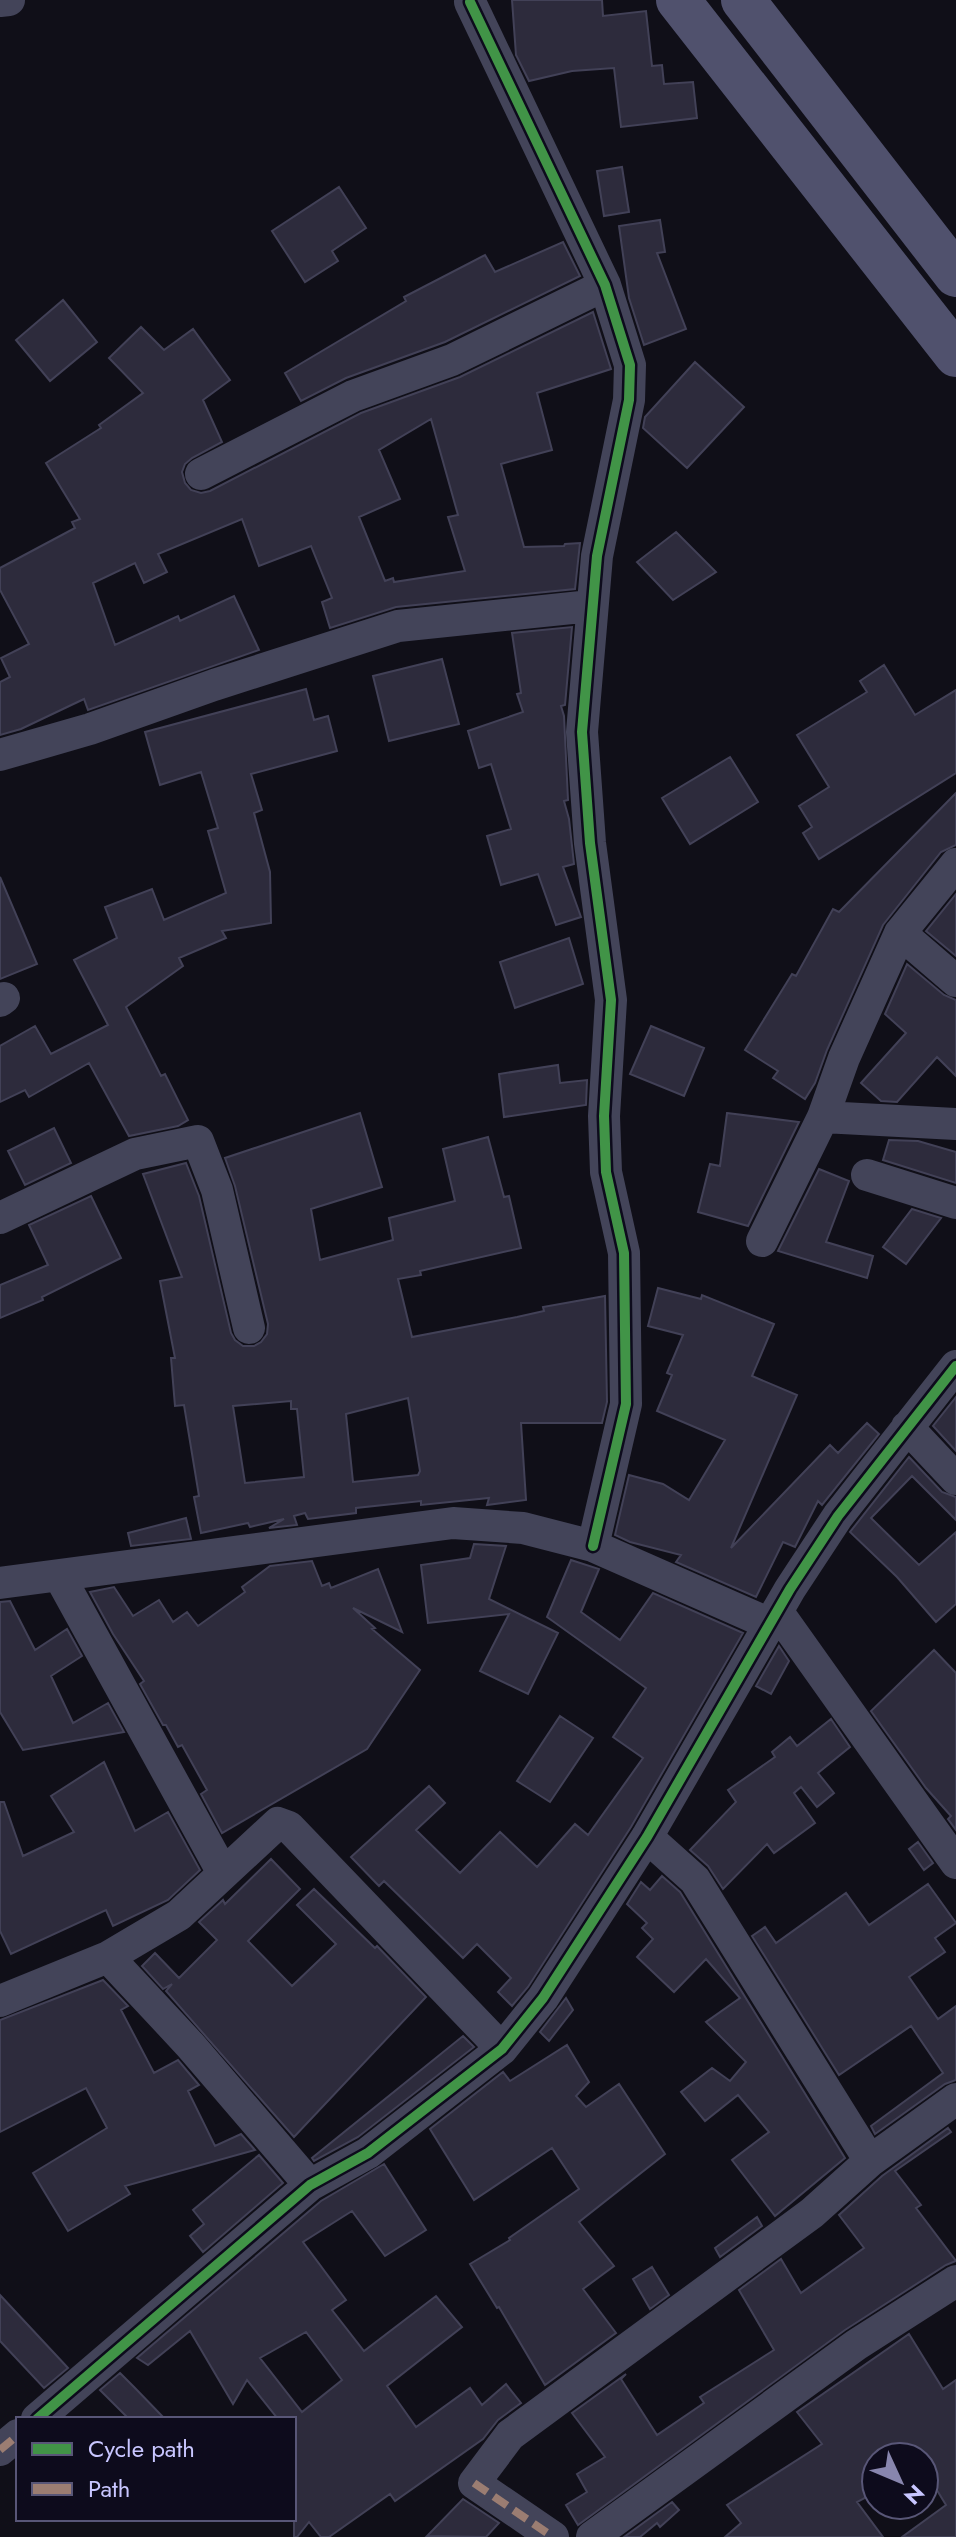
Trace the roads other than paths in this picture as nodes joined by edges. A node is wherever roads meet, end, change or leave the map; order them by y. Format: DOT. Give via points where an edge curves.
graph roads {
  1 [pos="9,0"];
  2 [pos="678,0"];
  3 [pos="743,0"];
  4 [pos="0,1"];
  5 [pos="470,2"];
  6 [pos="956,275"];
  7 [pos="605,285"];
  8 [pos="956,355"];
  9 [pos="201,474"];
  10 [pos="591,606"];
  11 [pos="0,755"];
  12 [pos="956,864"];
  13 [pos="900,933"];
  14 [pos="956,981"];
  15 [pos="823,1117"];
  16 [pos="956,1124"];
  17 [pos="867,1175"];
  18 [pos="956,1203"];
  19 [pos="0,1218"];
  20 [pos="762,1241"];
  21 [pos="249,1328"];
  22 [pos="956,1366"];
  23 [pos="907,1427"];
  24 [pos="956,1479"];
  25 [pos="593,1546"];
  26 [pos="60,1577"];
  27 [pos="0,1583"];
  28 [pos="773,1618"];
  29 [pos="647,1837"];
  30 [pos="956,1863"];
  31 [pos="223,1873"];
  32 [pos="108,1957"];
  33 [pos="0,2001"];
  34 [pos="502,2049"];
  35 [pos="956,2099"];
  36 [pos="870,2161"];
  37 [pos="310,2185"];
  38 [pos="956,2281"];
  39 [pos="39,2417"];
  40 [pos="16,2437"];
  41 [pos="0,2450"];
  42 [pos="553,2537"];
  43 [pos="592,2537"];
  1 -- 4 [label="street"];
  2 -- 8 [label="main road"];
  3 -- 6 [label="main road"];
  5 -- 7 [label="street"];
  7 -- 9 [label="street" via="452,360 353,396"];
  7 -- 10 [label="street" via="630,365 629,400"];
  10 -- 11 [label="street" via="398,626"];
  10 -- 25 [label="street" via="582,732 611,1000 606,1172 624,1253 626,1404"];
  12 -- 13 [label="street"];
  13 -- 14 [label="street"];
  13 -- 15 [label="street"];
  15 -- 16 [label="street"];
  15 -- 20 [label="street"];
  17 -- 18 [label="street"];
  19 -- 21 [label="street" via="135,1154 198,1141 217,1190"];
  22 -- 23 [label="street"];
  23 -- 24 [label="street"];
  23 -- 28 [label="street" via="838,1516"];
  25 -- 26 [label="street" via="523,1528 453,1523"];
  25 -- 28 [label="street"];
  26 -- 27 [label="street"];
  26 -- 31 [label="street"];
  28 -- 29 [label="street"];
  28 -- 30 [label="street"];
  29 -- 34 [label="street" via="543,1998"];
  29 -- 36 [label="street" via="695,1880"];
  31 -- 32 [label="street" via="179,1915"];
  31 -- 34 [label="street" via="278,1823 289,1827"];
  32 -- 33 [label="street"];
  32 -- 37 [label="street"];
  34 -- 37 [label="street" via="368,2153"];
  35 -- 36 [label="street"];
  36 -- 42 [label="street" via="812,2213 510,2435 474,2483"];
  37 -- 39 [label="street"];
  38 -- 43 [label="street" via="856,2345"];
  40 -- 41 [label="street"];
}
